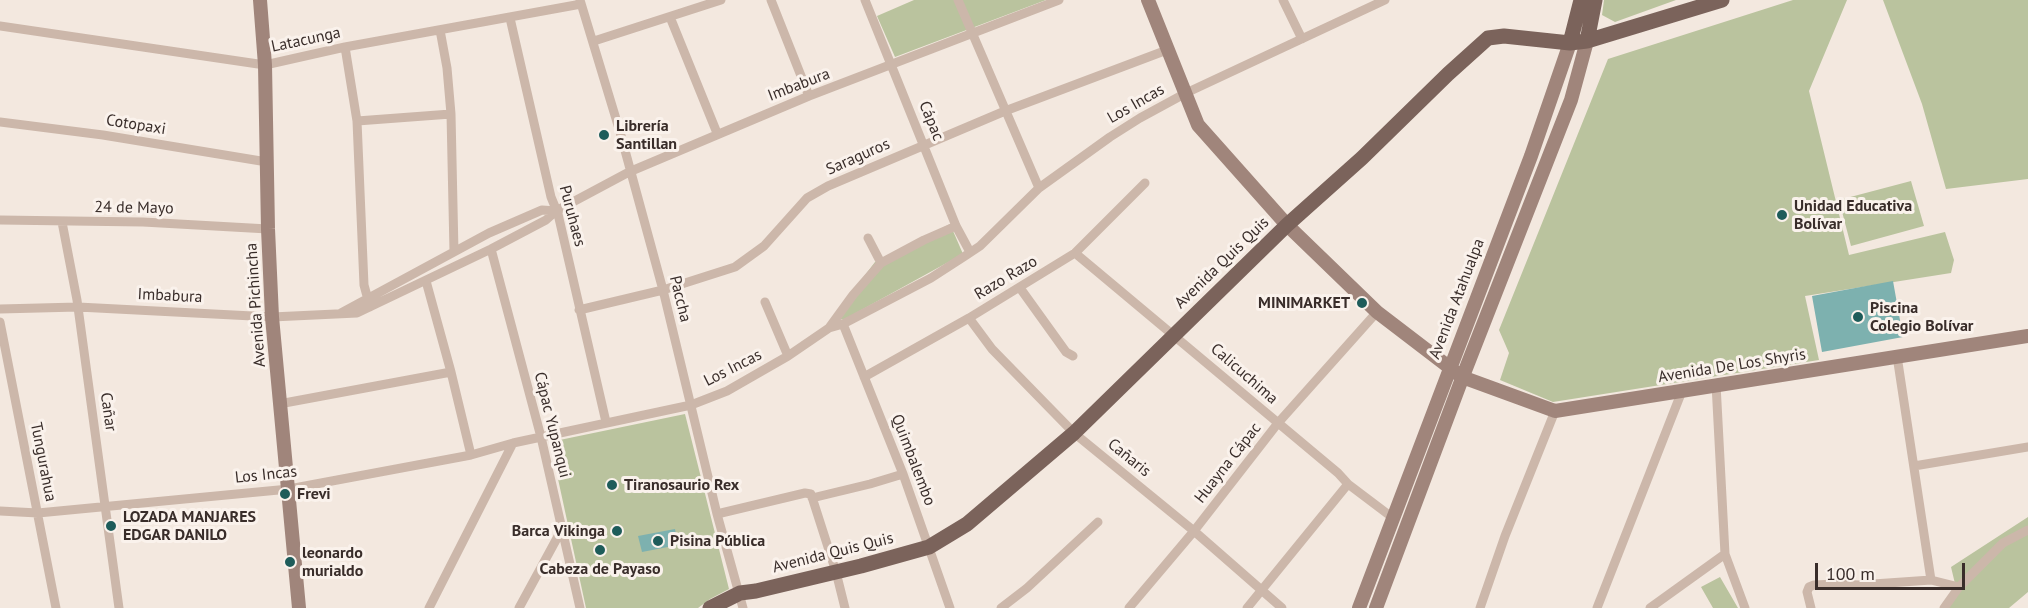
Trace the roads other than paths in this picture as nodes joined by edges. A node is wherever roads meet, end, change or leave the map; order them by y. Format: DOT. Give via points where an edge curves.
graph roads {
  1 [pos="260,0"];
  2 [pos="721,0"];
  3 [pos="771,0"];
  4 [pos="865,0"];
  5 [pos="958,0"];
  6 [pos="1059,0"];
  7 [pos="1148,0"];
  8 [pos="1283,0"];
  9 [pos="1385,0"];
  10 [pos="1581,0"];
  11 [pos="1595,0"];
  12 [pos="1722,0"];
  13 [pos="581,2"];
  14 [pos="670,17"];
  15 [pos="510,18"];
  16 [pos="0,26"];
  17 [pos="440,30"];
  18 [pos="972,34"];
  19 [pos="1302,39"];
  20 [pos="594,41"];
  21 [pos="1587,41"];
  22 [pos="1570,43"];
  23 [pos="345,47"];
  24 [pos="1167,50"];
  25 [pos="266,65"];
  26 [pos="892,65"];
  27 [pos="1186,93"];
  28 [pos="809,96"];
  29 [pos="1005,111"];
  30 [pos="451,114"];
  31 [pos="357,121"];
  32 [pos="0,122"];
  33 [pos="717,133"];
  34 [pos="924,144"];
  35 [pos="267,162"];
  36 [pos="629,172"];
  37 [pos="1146,183"];
  38 [pos="1039,188"];
  39 [pos="556,211"];
  40 [pos="0,220"];
  41 [pos="62,222"];
  42 [pos="1287,225"];
  43 [pos="956,226"];
  44 [pos="268,230"];
  45 [pos="868,238"];
  46 [pos="491,249"];
  47 [pos="454,252"];
  48 [pos="970,252"];
  49 [pos="1075,253"];
  50 [pos="881,263"];
  51 [pos="426,281"];
  52 [pos="1020,288"];
  53 [pos="663,290"];
  54 [pos="765,302"];
  55 [pos="368,303"];
  56 [pos="78,307"];
  57 [pos="0,309"];
  58 [pos="579,310"];
  59 [pos="1377,312"];
  60 [pos="272,317"];
  61 [pos="969,318"];
  62 [pos="0,322"];
  63 [pos="843,324"];
  64 [pos="828,328"];
  65 [pos="1175,335"];
  66 [pos="2028,336"];
  67 [pos="788,356"];
  68 [pos="1073,356"];
  69 [pos="1897,356"];
  70 [pos="1449,369"];
  71 [pos="451,372"];
  72 [pos="864,377"];
  73 [pos="1462,377"];
  74 [pos="1716,384"];
  75 [pos="1682,391"];
  76 [pos="279,404"];
  77 [pos="691,405"];
  78 [pos="1556,411"];
  79 [pos="606,422"];
  80 [pos="1278,423"];
  81 [pos="1074,433"];
  82 [pos="541,437"];
  83 [pos="513,443"];
  84 [pos="2028,447"];
  85 [pos="471,455"];
  86 [pos="1914,466"];
  87 [pos="903,474"];
  88 [pos="1348,484"];
  89 [pos="289,489"];
  90 [pos="812,496"];
  91 [pos="106,505"];
  92 [pos="0,511"];
  93 [pos="38,513"];
  94 [pos="717,514"];
  95 [pos="1098,522"];
  96 [pos="1393,522"];
  97 [pos="562,529"];
  98 [pos="1406,529"];
  99 [pos="2028,530"];
  100 [pos="1194,531"];
  101 [pos="929,547"];
  102 [pos="1725,554"];
  103 [pos="1382,568"];
  104 [pos="836,572"];
  105 [pos="1931,580"];
  106 [pos="1959,587"];
  107 [pos="1262,591"];
  108 [pos="1666,597"];
  109 [pos="739,602"];
  110 [pos="56,608"];
  111 [pos="119,608"];
  112 [pos="299,608"];
  113 [pos="429,608"];
  114 [pos="519,608"];
  115 [pos="580,608"];
  116 [pos="710,608"];
  117 [pos="845,608"];
  118 [pos="950,608"];
  119 [pos="1001,608"];
  120 [pos="1129,608"];
  121 [pos="1247,608"];
  122 [pos="1282,608"];
  123 [pos="1359,608"];
  124 [pos="1367,608"];
  125 [pos="1376,608"];
  126 [pos="1480,608"];
  127 [pos="1597,608"];
  128 [pos="1650,608"];
  129 [pos="1664,608"];
  130 [pos="1745,608"];
  131 [pos="1811,608"];
  132 [pos="1944,608"];
  1 -- 25 [label="main road, Avenida Pichincha"];
  2 -- 14 [label="street"];
  3 -- 28 [label="street"];
  4 -- 26 [label="street, Cápac"];
  5 -- 18 [label="street"];
  6 -- 18 [label="street, Imbabura"];
  7 -- 24 [label="main road, Avenida De Los Shyris"];
  8 -- 19 [label="street"];
  9 -- 19 [label="street, Los Incas"];
  10 -- 22 [label="main road, Avenida Atahualpa"];
  11 -- 21 [label="main road"];
  12 -- 21 [label="main road, Avenida Quis Quis"];
  13 -- 15 [label="street, Latacunga"];
  13 -- 20 [label="street, Paccha"];
  14 -- 20 [label="street"];
  14 -- 33 [label="street"];
  15 -- 17 [label="street, Latacunga"];
  15 -- 39 [label="street, Puruhaes"];
  16 -- 25 [label="street, Latacunga"];
  17 -- 23 [label="street, Latacunga"];
  17 -- 30 [label="street"];
  18 -- 26 [label="street, Imbabura"];
  18 -- 29 [label="street"];
  19 -- 27 [label="street, Los Incas"];
  20 -- 36 [label="street, Paccha"];
  21 -- 22 [label="main road, Avenida Quis Quis"];
  21 -- 73 [label="main road, Avenida Atahualpa" via="1571,100"];
  22 -- 42 [label="main road, Avenida Quis Quis" via="1488,38"];
  22 -- 70 [label="main road, Avenida Atahualpa"];
  23 -- 25 [label="street, Latacunga"];
  23 -- 31 [label="street"];
  24 -- 27 [label="main road, Avenida De Los Shyris"];
  24 -- 29 [label="street, Saraguros"];
  25 -- 35 [label="main road, Avenida Pichincha"];
  26 -- 28 [label="street, Imbabura"];
  26 -- 34 [label="street, Cápac"];
  27 -- 38 [label="street, Los Incas" via="1128,125"];
  27 -- 42 [label="main road, Avenida De Los Shyris" via="1198,126"];
  28 -- 33 [label="street, Imbabura"];
  29 -- 34 [label="street, Saraguros"];
  29 -- 38 [label="street"];
  30 -- 31 [label="street"];
  30 -- 47 [label="street"];
  31 -- 55 [label="street"];
  32 -- 35 [label="street, Cotopaxi"];
  33 -- 36 [label="street, Imbabura"];
  34 -- 43 [label="street, Cápac"];
  34 -- 53 [label="street, Saraguros" via="807,198 764,246 735,267"];
  35 -- 44 [label="main road, Avenida Pichincha"];
  36 -- 39 [label="street, Imbabura"];
  36 -- 53 [label="street, Paccha"];
  37 -- 49 [label="street, Razo Razo"];
  38 -- 48 [label="street, Los Incas"];
  39 -- 46 [label="street, Imbabura"];
  39 -- 47 [label="street, Imbabura" via="542,210"];
  39 -- 58 [label="street, Puruhaes"];
  40 -- 41 [label="street, 24 de Mayo"];
  41 -- 44 [label="street, 24 de Mayo" via="143,222"];
  41 -- 56 [label="street, Cañar"];
  42 -- 59 [label="main road, Avenida De Los Shyris"];
  42 -- 65 [label="main road, Avenida Quis Quis"];
  43 -- 48 [label="street, Cápac"];
  43 -- 50 [label="street"];
  44 -- 60 [label="main road, Avenida Pichincha"];
  45 -- 50 [label="street"];
  46 -- 51 [label="street, Imbabura"];
  46 -- 82 [label="street, Cápac Yupanqui"];
  47 -- 55 [label="street, Imbabura"];
  48 -- 63 [label="street, Los Incas" via="931,278"];
  49 -- 52 [label="street, Razo Razo"];
  49 -- 65 [label="street, Calicuchima"];
  50 -- 64 [label="street"];
  51 -- 55 [label="street, Imbabura"];
  51 -- 71 [label="street"];
  52 -- 61 [label="street, Razo Razo"];
  52 -- 68 [label="street" via="1066,352"];
  53 -- 58 [label="street, Saraguros"];
  53 -- 77 [label="street, Paccha"];
  54 -- 67 [label="street"];
  55 -- 60 [label="street, Imbabura" via="357,313"];
  56 -- 57 [label="street, Imbabura"];
  56 -- 60 [label="street, Imbabura"];
  56 -- 91 [label="street, Cañar"];
  58 -- 79 [label="street, Puruhaes"];
  59 -- 70 [label="main road, Avenida De Los Shyris"];
  59 -- 80 [label="street, Huayna Cápac"];
  60 -- 76 [label="main road, Avenida Pichincha"];
  61 -- 72 [label="street, Razo Razo"];
  61 -- 81 [label="street, Cañaris" via="992,349"];
  62 -- 93 [label="street, Tungurahua"];
  63 -- 64 [label="street, Los Incas"];
  63 -- 72 [label="street, Quimbalembo"];
  64 -- 67 [label="street, Los Incas"];
  65 -- 80 [label="street, Calicuchima"];
  65 -- 81 [label="main road, Avenida Quis Quis"];
  66 -- 69 [label="main road, Avenida De Los Shyris"];
  67 -- 77 [label="street, Los Incas" via="727,391"];
  69 -- 74 [label="main road, Avenida De Los Shyris"];
  69 -- 86 [label="street"];
  70 -- 73 [label="main road, Avenida De Los Shyris"];
  70 -- 96 [label="main road, Avenida Atahualpa"];
  71 -- 76 [label="street"];
  71 -- 85 [label="street"];
  72 -- 87 [label="street, Quimbalembo"];
  73 -- 78 [label="main road, Avenida De Los Shyris"];
  73 -- 98 [label="main road, Avenida Atahualpa"];
  74 -- 75 [label="main road, Avenida De Los Shyris"];
  74 -- 102 [label="street"];
  75 -- 78 [label="main road, Avenida De Los Shyris"];
  75 -- 127 [label="street"];
  76 -- 89 [label="main road, Avenida Pichincha"];
  77 -- 79 [label="street, Los Incas"];
  77 -- 94 [label="street, Paccha"];
  78 -- 126 [label="street"];
  79 -- 82 [label="street, Los Incas"];
  80 -- 88 [label="street, Calicuchima"];
  80 -- 100 [label="street, Huayna Cápac"];
  81 -- 100 [label="street, Cañaris"];
  81 -- 101 [label="main road, Avenida Quis Quis" via="967,524"];
  82 -- 83 [label="street, Los Incas"];
  82 -- 97 [label="street, Cápac Yupanqui"];
  83 -- 85 [label="street, Los Incas"];
  83 -- 113 [label="street"];
  84 -- 86 [label="street"];
  85 -- 89 [label="street, Los Incas"];
  86 -- 105 [label="street"];
  87 -- 90 [label="street"];
  87 -- 101 [label="street, Quimbalembo"];
  88 -- 96 [label="street, Calicuchima"];
  88 -- 107 [label="street"];
  89 -- 91 [label="street, Los Incas"];
  89 -- 112 [label="main road, Avenida Pichincha"];
  90 -- 94 [label="street" via="805,493"];
  90 -- 104 [label="street"];
  91 -- 93 [label="street, Los Incas"];
  91 -- 111 [label="street, Cañar"];
  92 -- 93 [label="street, Los Incas"];
  93 -- 110 [label="street, Tungurahua"];
  94 -- 109 [label="street, Paccha"];
  95 -- 119 [label="street"];
  96 -- 103 [label="main road"];
  96 -- 123 [label="main road, Avenida Atahualpa"];
  97 -- 114 [label="street"];
  97 -- 115 [label="street, Cápac Yupanqui"];
  98 -- 103 [label="main road"];
  98 -- 125 [label="main road, Avenida Atahualpa"];
  99 -- 106 [label="street" via="2003,543"];
  100 -- 107 [label="street, Cañaris"];
  100 -- 120 [label="street, Huayna Cápac"];
  101 -- 104 [label="main road, Avenida Quis Quis"];
  101 -- 118 [label="street, Quimbalembo"];
  102 -- 108 [label="street"];
  102 -- 130 [label="street"];
  103 -- 124 [label="main road"];
  104 -- 109 [label="main road, Avenida Quis Quis" via="756,591"];
  104 -- 117 [label="street"];
  105 -- 106 [label="street"];
  105 -- 131 [label="street" via="1814,585 1807,592"];
  106 -- 132 [label="street"];
  107 -- 121 [label="street"];
  107 -- 122 [label="street, Cañaris"];
  108 -- 128 [label="street"];
  108 -- 129 [label="street"];
  109 -- 116 [label="main road, Avenida Quis Quis"];
}
